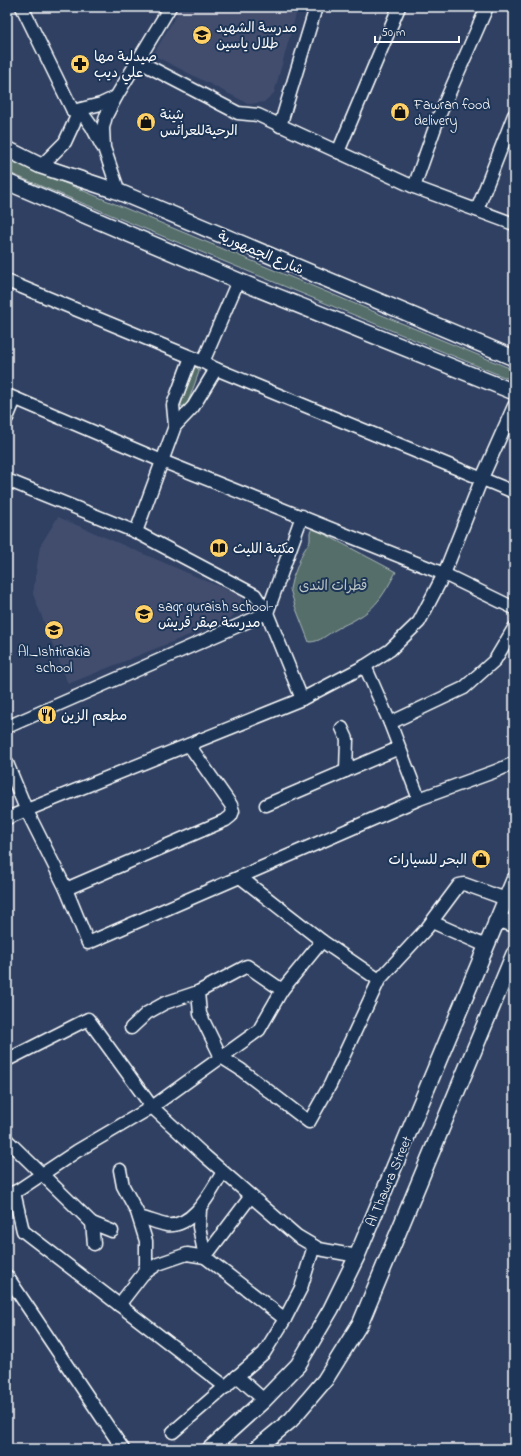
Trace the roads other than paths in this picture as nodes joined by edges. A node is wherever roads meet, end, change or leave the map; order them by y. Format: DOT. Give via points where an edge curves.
graph roads {
  1 [pos="22,7"];
  2 [pos="170,7"];
  3 [pos="316,7"];
  4 [pos="399,7"];
  5 [pos="487,7"];
  6 [pos="138,61"];
  7 [pos="116,96"];
  8 [pos="73,111"];
  9 [pos="514,115"];
  10 [pos="280,126"];
  11 [pos="104,148"];
  12 [pos="7,149"];
  13 [pos="338,152"];
  14 [pos="42,166"];
  15 [pos="7,182"];
  16 [pos="414,187"];
  17 [pos="119,192"];
  18 [pos="477,210"];
  19 [pos="514,224"];
  20 [pos="7,281"];
  21 [pos="238,281"];
  22 [pos="514,358"];
  23 [pos="197,360"];
  24 [pos="216,369"];
  25 [pos="514,392"];
  26 [pos="11,397"];
  27 [pos="514,406"];
  28 [pos="7,418"];
  29 [pos="175,426"];
  30 [pos="162,460"];
  31 [pos="482,478"];
  32 [pos="7,480"];
  33 [pos="514,492"];
  34 [pos="302,516"];
  35 [pos="136,532"];
  36 [pos="444,574"];
  37 [pos="514,608"];
  38 [pos="267,613"];
  39 [pos="514,628"];
  40 [pos="365,666"];
  41 [pos="302,699"];
  42 [pos="390,723"];
  43 [pos="7,727"];
  44 [pos="342,728"];
  45 [pos="189,744"];
  46 [pos="399,748"];
  47 [pos="7,763"];
  48 [pos="514,763"];
  49 [pos="346,771"];
  50 [pos="419,799"];
  51 [pos="266,805"];
  52 [pos="26,809"];
  53 [pos="7,818"];
  54 [pos="240,877"];
  55 [pos="514,880"];
  56 [pos="66,889"];
  57 [pos="506,899"];
  58 [pos="432,922"];
  59 [pos="496,922"];
  60 [pos="514,924"];
  61 [pos="322,941"];
  62 [pos="486,946"];
  63 [pos="514,954"];
  64 [pos="379,980"];
  65 [pos="282,990"];
  66 [pos="198,992"];
  67 [pos="131,1028"];
  68 [pos="222,1057"];
  69 [pos="7,1060"];
  70 [pos="152,1108"];
  71 [pos="7,1140"];
  72 [pos="120,1170"];
  73 [pos="223,1172"];
  74 [pos="43,1174"];
  75 [pos="11,1194"];
  76 [pos="251,1196"];
  77 [pos="200,1209"];
  78 [pos="139,1217"];
  79 [pos="92,1223"];
  80 [pos="112,1231"];
  81 [pos="94,1244"];
  82 [pos="314,1246"];
  83 [pos="357,1256"];
  84 [pos="205,1257"];
  85 [pos="143,1274"];
  86 [pos="7,1276"];
  87 [pos="119,1305"];
  88 [pos="285,1319"];
  89 [pos="238,1376"];
  90 [pos="226,1387"];
  91 [pos="264,1400"];
  92 [pos="173,1432"];
  93 [pos="123,1449"];
  94 [pos="210,1449"];
  95 [pos="256,1449"];
  1 -- 8 [label="street"];
  2 -- 6 [label="street"];
  3 -- 10 [label="street"];
  4 -- 13 [label="street"];
  5 -- 16 [label="street" via="439,116"];
  6 -- 7 [label="street"];
  6 -- 10 [label="street" via="238,113 258,116"];
  7 -- 8 [label="street" via="101,104"];
  7 -- 11 [label="street" via="103,128"];
  8 -- 11 [label="street" via="85,117"];
  8 -- 14 [label="street" via="77,116 65,142"];
  9 -- 18 [label="street"];
  10 -- 13 [label="street"];
  11 -- 17 [label="street"];
  12 -- 14 [label="main road, شارع الجمهورية"];
  13 -- 16 [label="street"];
  14 -- 17 [label="main road, شارع الجمهورية"];
  15 -- 21 [label="main road"];
  16 -- 18 [label="street"];
  17 -- 22 [label="main road, شارع الجمهورية"];
  18 -- 19 [label="street"];
  20 -- 23 [label="street"];
  21 -- 23 [label="street"];
  21 -- 25 [label="main road"];
  23 -- 24 [label="street"];
  23 -- 29 [label="street" via="173,405"];
  24 -- 29 [label="street" via="193,407"];
  24 -- 31 [label="street"];
  26 -- 28 [label="street"];
  26 -- 30 [label="street"];
  27 -- 31 [label="street"];
  29 -- 30 [label="street"];
  30 -- 34 [label="street"];
  30 -- 35 [label="street"];
  31 -- 33 [label="street"];
  31 -- 36 [label="street"];
  32 -- 35 [label="street"];
  34 -- 36 [label="street"];
  34 -- 38 [label="street"];
  35 -- 38 [label="street" via="255,595"];
  36 -- 37 [label="street"];
  36 -- 40 [label="street" via="419,622 390,650"];
  38 -- 41 [label="street"];
  38 -- 43 [label="street"];
  39 -- 42 [label="street" via="495,660 464,688"];
  40 -- 41 [label="street"];
  40 -- 42 [label="street"];
  41 -- 45 [label="street"];
  42 -- 46 [label="street"];
  44 -- 49 [label="street" via="347,739"];
  45 -- 52 [label="street"];
  45 -- 56 [label="street" via="231,805 231,816"];
  46 -- 49 [label="street"];
  46 -- 50 [label="street"];
  47 -- 52 [label="street"];
  48 -- 50 [label="street"];
  49 -- 51 [label="street"];
  50 -- 54 [label="street"];
  52 -- 53 [label="street"];
  52 -- 56 [label="street"];
  54 -- 56 [label="street" via="88,943"];
  54 -- 61 [label="street"];
  55 -- 57 [label="main road, Al Thawra Street"];
  57 -- 58 [label="street" via="464,884 459,885"];
  57 -- 59 [label="main road, Al Thawra Street"];
  58 -- 62 [label="street"];
  58 -- 64 [label="street"];
  59 -- 60 [label="main road"];
  59 -- 62 [label="main road, Al Thawra Street"];
  61 -- 64 [label="street"];
  61 -- 65 [label="street"];
  62 -- 83 [label="main road, Al Thawra Street"];
  63 -- 95 [label="main road, Al Thawra Street" via="361,1322 325,1380 291,1420"];
  64 -- 68 [label="street" via="330,1085 309,1122"];
  65 -- 66 [label="street" via="247,966"];
  65 -- 68 [label="street" via="259,1030"];
  66 -- 67 [label="street" via="165,1003 147,1013"];
  66 -- 68 [label="street" via="200,1014"];
  68 -- 70 [label="street"];
  69 -- 70 [label="street" via="88,1019"];
  70 -- 73 [label="street"];
  70 -- 74 [label="street" via="77,1150"];
  71 -- 74 [label="street"];
  72 -- 78 [label="street" via="123,1186"];
  73 -- 76 [label="street"];
  73 -- 77 [label="street"];
  74 -- 75 [label="street"];
  74 -- 79 [label="street"];
  75 -- 87 [label="street" via="23,1231"];
  76 -- 82 [label="street" via="297,1236"];
  76 -- 84 [label="street"];
  77 -- 78 [label="street" via="188,1219 175,1224 167,1225"];
  77 -- 84 [label="street" via="199,1227"];
  78 -- 85 [label="street" via="146,1241 146,1265"];
  79 -- 80 [label="street"];
  79 -- 81 [label="street"];
  82 -- 83 [label="street"];
  82 -- 88 [label="street" via="301,1288"];
  83 -- 91 [label="main road, Al Thawra Street" via="331,1309 298,1365"];
  84 -- 85 [label="street" via="187,1254 158,1264"];
  84 -- 88 [label="street"];
  85 -- 87 [label="street"];
  86 -- 93 [label="street"];
  87 -- 90 [label="street"];
  88 -- 89 [label="street" via="264,1353"];
  89 -- 90 [label="street"];
  89 -- 91 [label="street"];
  90 -- 92 [label="street"];
  91 -- 94 [label="main road, Al Thawra Street"];
}
